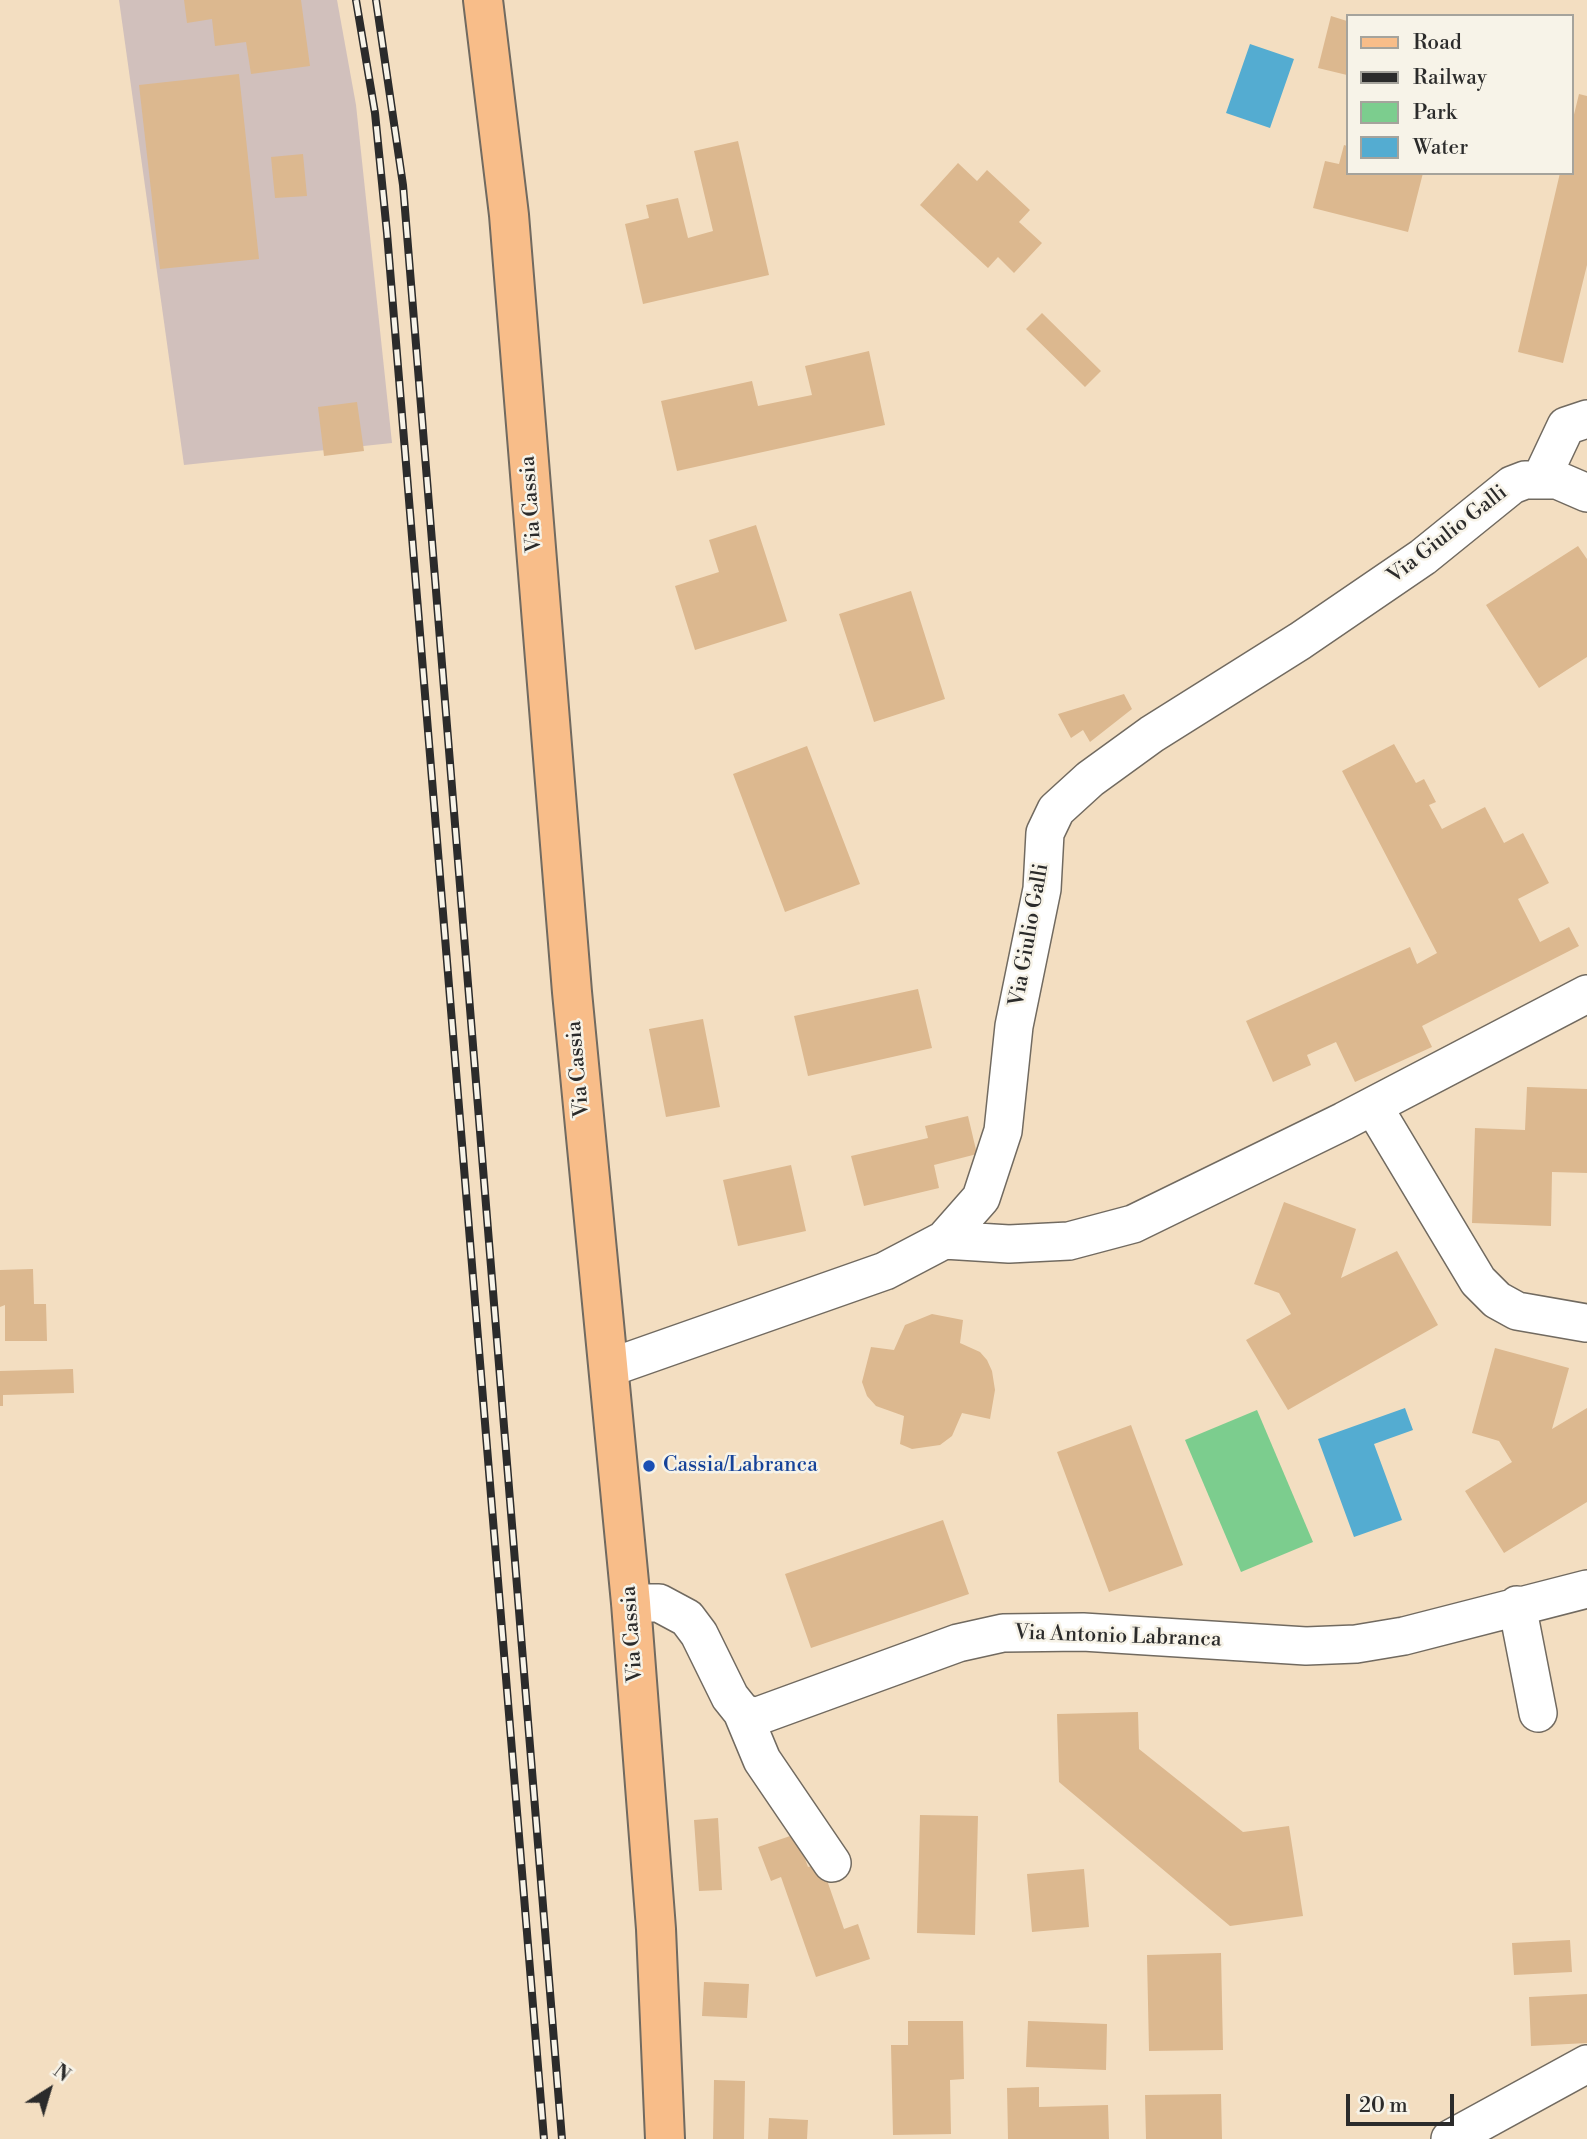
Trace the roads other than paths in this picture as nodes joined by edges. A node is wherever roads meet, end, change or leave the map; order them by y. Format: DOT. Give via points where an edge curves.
graph roads {
  1 [pos="483,0"];
  2 [pos="1587,419"];
  3 [pos="1541,479"];
  4 [pos="1587,493"];
  5 [pos="1587,994"];
  6 [pos="1373,1106"];
  7 [pos="944,1240"];
  8 [pos="1586,1323"];
  9 [pos="609,1368"];
  10 [pos="1587,1588"];
  11 [pos="631,1603"];
  12 [pos="1517,1605"];
  13 [pos="743,1712"];
  14 [pos="1538,1713"];
  15 [pos="832,1863"];
  16 [pos="1587,2064"];
  17 [pos="665,2139"];
  18 [pos="1450,2139"];
  1 -- 9 [label="main road, Via Cassia" via="509,215 572,992"];
  2 -- 3 [label="street" via="1566,426"];
  3 -- 4 [label="street"];
  3 -- 7 [label="street, Via Giulio Galli" via="1512,485 1423,558 1152,734 1056,810 1045,833 1042,889 1014,1026 1003,1131 981,1198"];
  5 -- 6 [label="street"];
  6 -- 7 [label="street" via="1133,1224 1069,1241"];
  6 -- 8 [label="street" via="1478,1281 1517,1311"];
  7 -- 9 [label="street, Via Giulio Galli" via="885,1271"];
  9 -- 11 [label="main road, Via Cassia"];
  10 -- 12 [label="street, Via Antonio Labranca"];
  11 -- 13 [label="street" via="659,1603 687,1618 730,1698"];
  11 -- 17 [label="main road, Via Cassia" via="656,1929"];
  12 -- 13 [label="street, Via Antonio Labranca" via="1404,1636 1344,1645 1109,1633 1003,1633 958,1643 761,1717"];
  12 -- 14 [label="street"];
  13 -- 15 [label="street" via="762,1760"];
  16 -- 18 [label="street"];
}
